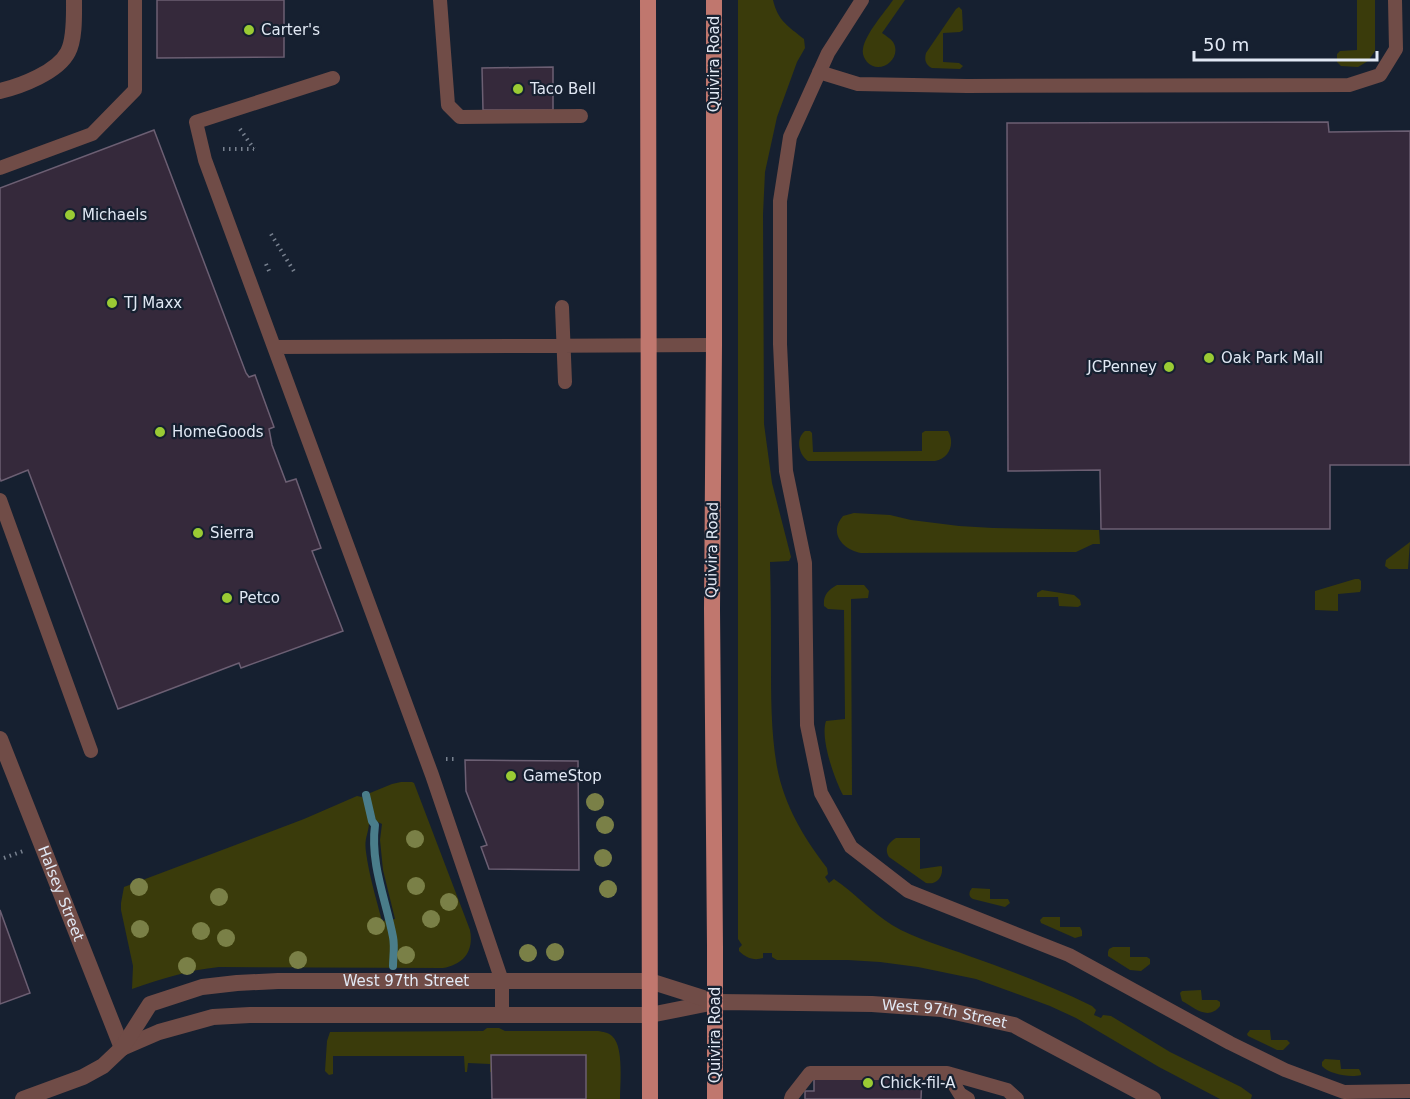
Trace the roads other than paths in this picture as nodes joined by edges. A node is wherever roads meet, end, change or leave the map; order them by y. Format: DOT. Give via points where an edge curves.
graph roads {
  1 [pos="74,0"];
  2 [pos="135,0"];
  3 [pos="440,0"];
  4 [pos="648,0"];
  5 [pos="714,0"];
  6 [pos="862,0"];
  7 [pos="1395,0"];
  8 [pos="819,72"];
  9 [pos="333,78"];
  10 [pos="0,91"];
  11 [pos="581,116"];
  12 [pos="0,168"];
  13 [pos="562,308"];
  14 [pos="649,344"];
  15 [pos="563,345"];
  16 [pos="714,345"];
  17 [pos="274,347"];
  18 [pos="564,382"];
  19 [pos="0,500"];
  20 [pos="0,740"];
  21 [pos="91,751"];
  22 [pos="502,981"];
  23 [pos="650,981"];
  24 [pos="715,1002"];
  25 [pos="502,1015"];
  26 [pos="650,1015"];
  27 [pos="122,1048"];
  28 [pos="946,1073"];
  29 [pos="1410,1091"];
  30 [pos="23,1099"];
  31 [pos="650,1099"];
  32 [pos="715,1099"];
  33 [pos="791,1099"];
  34 [pos="968,1099"];
  35 [pos="1017,1099"];
  36 [pos="1153,1099"];
  1 -- 10 [label="street" via="68,52 52,71"];
  2 -- 12 [label="lane" via="135,90 92,135"];
  3 -- 11 [label="lane" via="448,105 460,117"];
  4 -- 14 [label="main road"];
  5 -- 16 [label="main road, Quivira Road"];
  6 -- 8 [label="lane"];
  7 -- 8 [label="lane" via="1396,49 1380,75 1349,85 858,84"];
  8 -- 29 [label="lane" via="790,136 780,201 780,344 786,471 805,563 807,725 821,793 851,847 908,891 1069,956 1285,1070 1344,1092"];
  9 -- 17 [label="lane" via="196,122 205,160"];
  13 -- 15 [label="lane"];
  14 -- 15 [label="lane"];
  14 -- 16 [label="lane"];
  14 -- 23 [label="main road"];
  15 -- 17 [label="lane"];
  15 -- 18 [label="lane"];
  16 -- 24 [label="main road, Quivira Road"];
  17 -- 22 [label="lane" via="432,775"];
  19 -- 21 [label="lane"];
  20 -- 27 [label="street, Halsey Street"];
  22 -- 23 [label="street, West 97th Street"];
  22 -- 25 [label="lane"];
  22 -- 27 [label="street, West 97th Street" via="278,981 202,987 150,1004"];
  23 -- 24 [label="street, West 97th Street"];
  23 -- 26 [label="main road"];
  24 -- 26 [label="street, West 97th Street"];
  24 -- 32 [label="main road, Quivira Road"];
  24 -- 36 [label="street, West 97th Street" via="940,1008 1014,1025"];
  25 -- 26 [label="street, West 97th Street"];
  25 -- 27 [label="street, West 97th Street" via="213,1017 159,1032"];
  26 -- 31 [label="main road"];
  27 -- 30 [label="street, West 97th Street" via="103,1066 83,1077"];
  28 -- 33 [label="lane" via="810,1073"];
  28 -- 34 [label="lane"];
  28 -- 35 [label="lane" via="1007,1090"];
}
